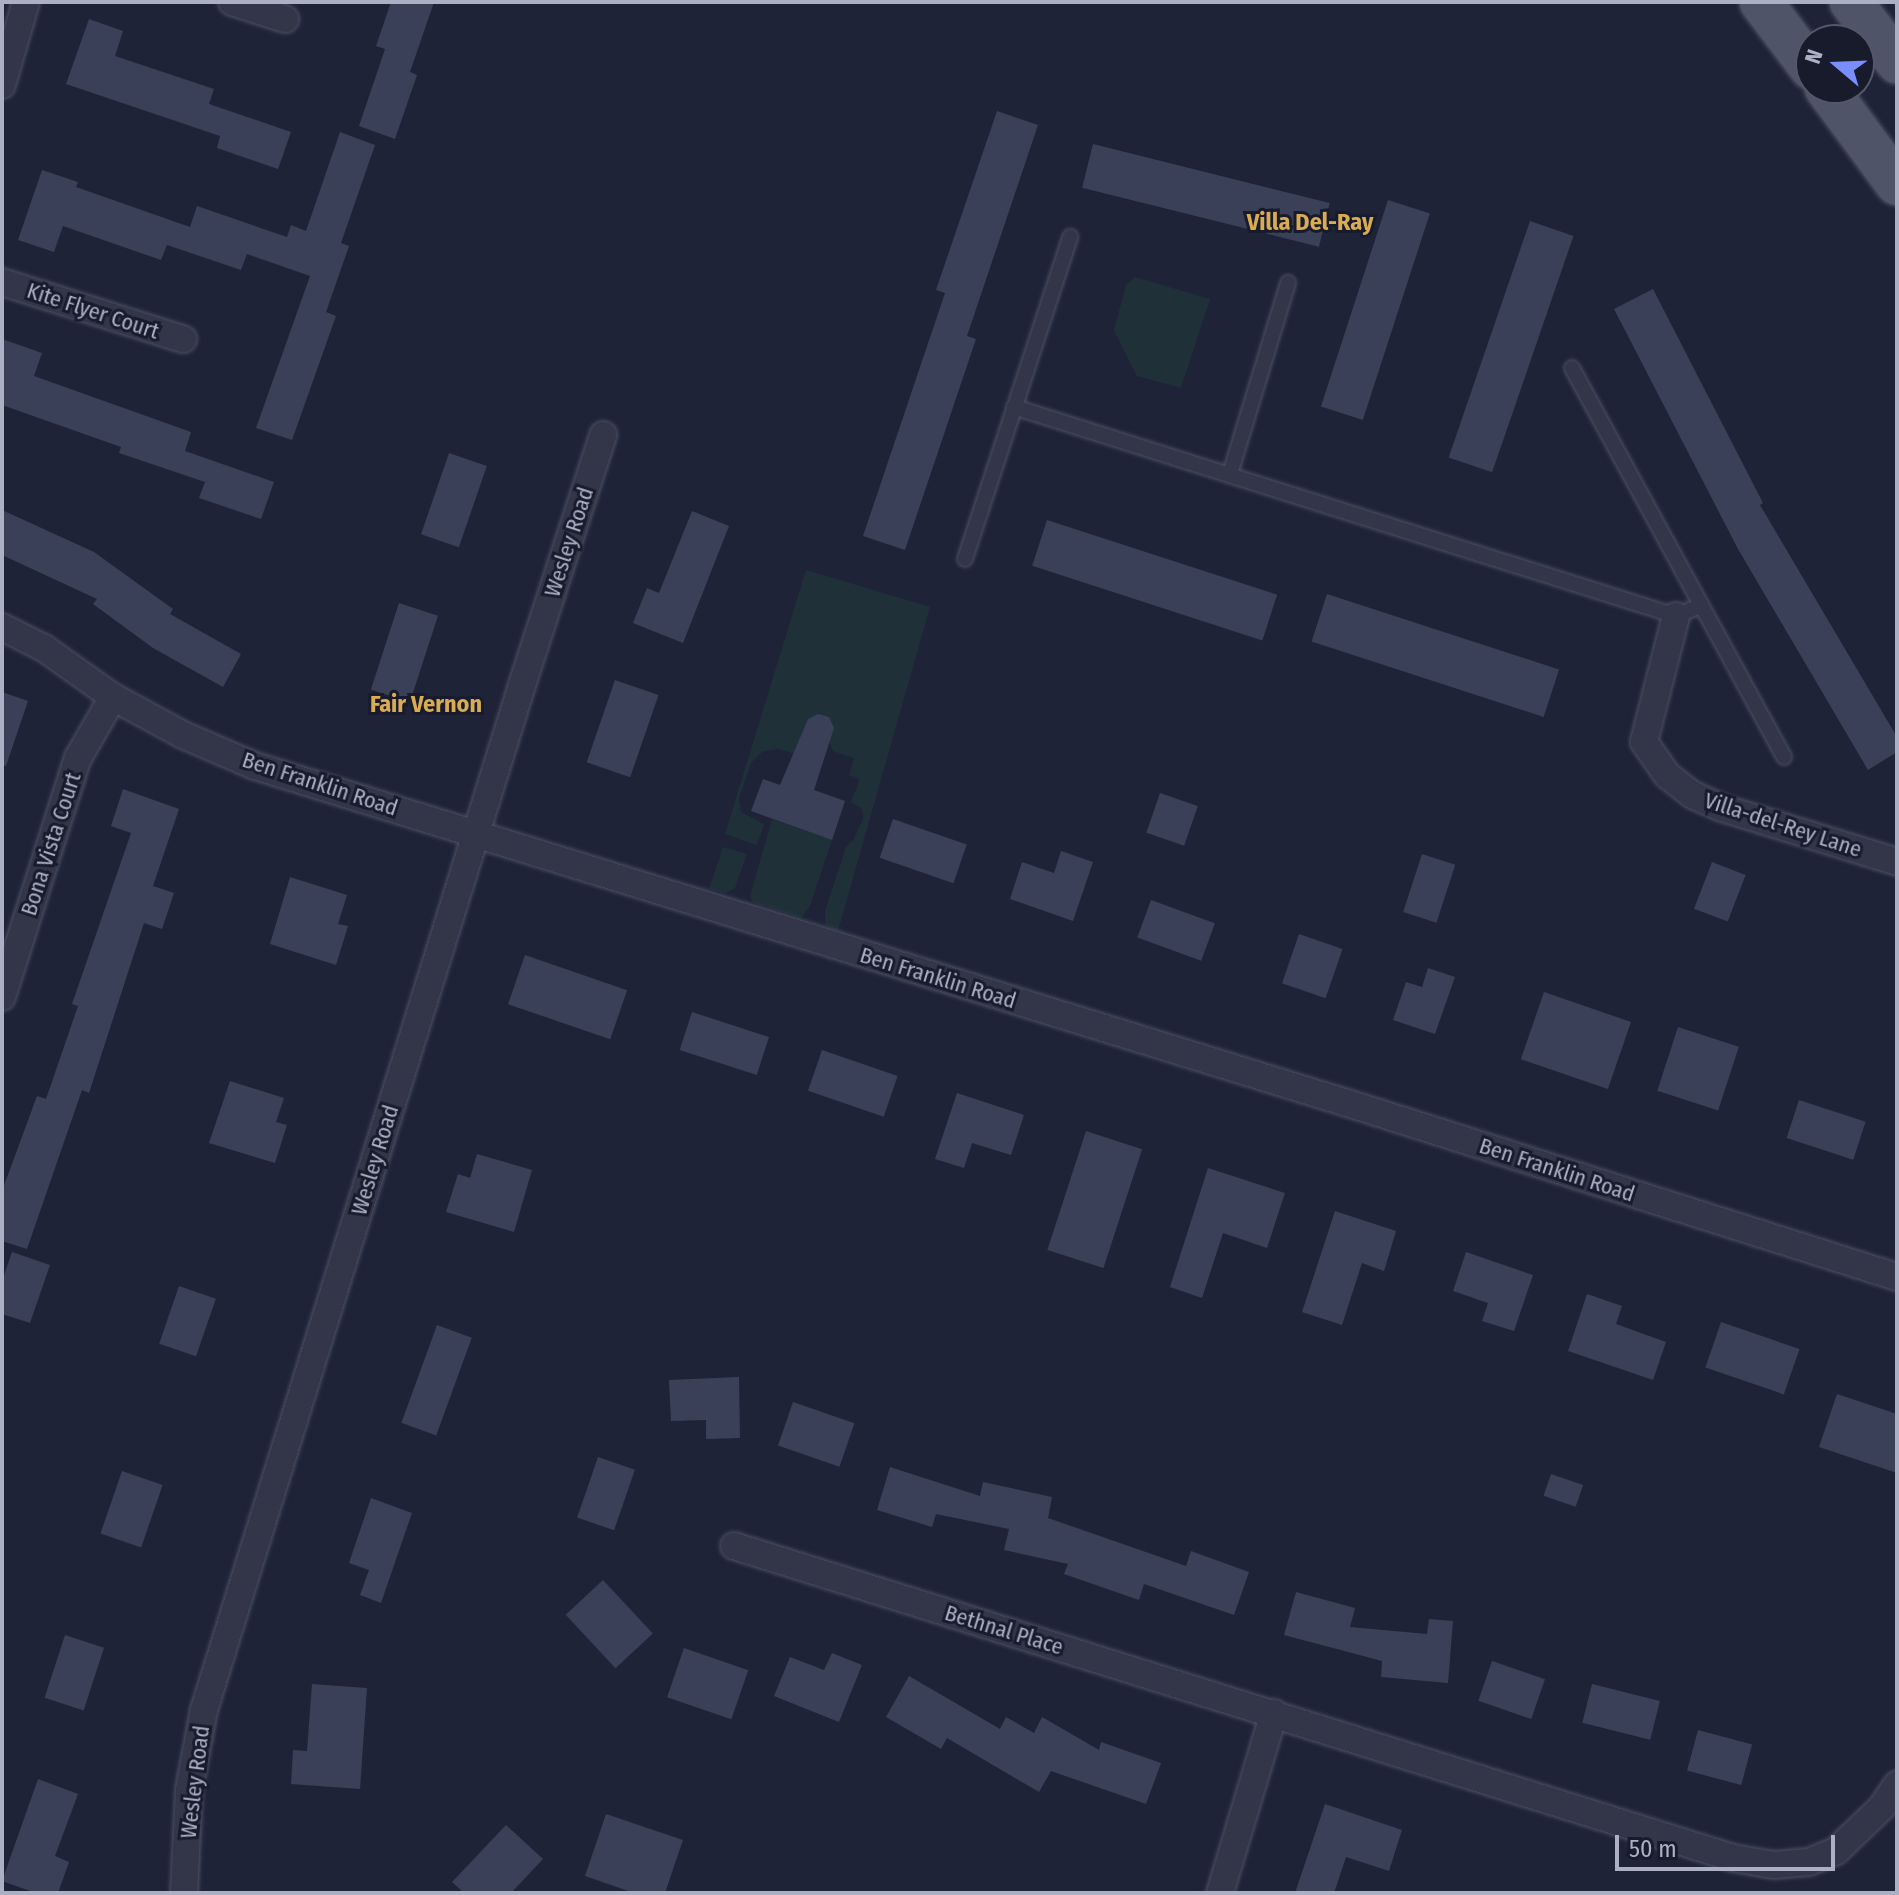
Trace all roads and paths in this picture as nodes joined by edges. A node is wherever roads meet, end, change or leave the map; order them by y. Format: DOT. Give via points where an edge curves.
graph roads {
  1 [pos="26,2"];
  2 [pos="232,2"];
  3 [pos="1761,2"];
  4 [pos="1851,2"];
  5 [pos="285,19"];
  6 [pos="10,28"];
  7 [pos="1795,47"];
  8 [pos="1897,62"];
  9 [pos="2,85"];
  10 [pos="1838,104"];
  11 [pos="1897,184"];
  12 [pos="1070,237"];
  13 [pos="2,282"];
  14 [pos="1288,283"];
  15 [pos="183,339"];
  16 [pos="1572,368"];
  17 [pos="1014,407"];
  18 [pos="603,435"];
  19 [pos="1230,474"];
  20 [pos="965,559"];
  21 [pos="1688,611"];
  22 [pos="2,627"];
  23 [pos="113,697"];
  24 [pos="1784,757"];
  25 [pos="476,834"];
  26 [pos="1897,862"];
  27 [pos="7,960"];
  28 [pos="2,997"];
  29 [pos="1897,1277"];
  30 [pos="734,1546"];
  31 [pos="1274,1713"];
  32 [pos="1897,1785"];
  33 [pos="184,1893"];
  34 [pos="1220,1893"];
  1 -- 6 [label="street"];
  2 -- 5 [label="street"];
  3 -- 7 [label="main road"];
  4 -- 8 [label="main road"];
  6 -- 9 [label="street"];
  10 -- 11 [label="main road"];
  12 -- 17 [label="lane"];
  13 -- 15 [label="street, Kite Flyer Court"];
  14 -- 19 [label="lane"];
  16 -- 21 [label="lane"];
  17 -- 19 [label="lane"];
  17 -- 20 [label="lane"];
  18 -- 25 [label="street, Wesley Road"];
  19 -- 21 [label="lane"];
  21 -- 24 [label="lane"];
  21 -- 26 [label="street, Villa-del-Rey Lane" via="1644,742 1667,775 1722,808"];
  22 -- 23 [label="street, Ben Franklin Road" via="44,648"];
  23 -- 25 [label="street, Ben Franklin Road" via="255,766"];
  23 -- 27 [label="street, Bona Vista Court" via="78,758"];
  25 -- 29 [label="street, Ben Franklin Road"];
  25 -- 33 [label="street, Wesley Road" via="204,1710 189,1790"];
  27 -- 28 [label="street, Bona Vista Court"];
  30 -- 31 [label="street, Bethnal Place"];
  31 -- 32 [label="street, Bethnal Place" via="1733,1858 1774,1865 1809,1862 1836,1851 1873,1817"];
  31 -- 34 [label="street"];
}
